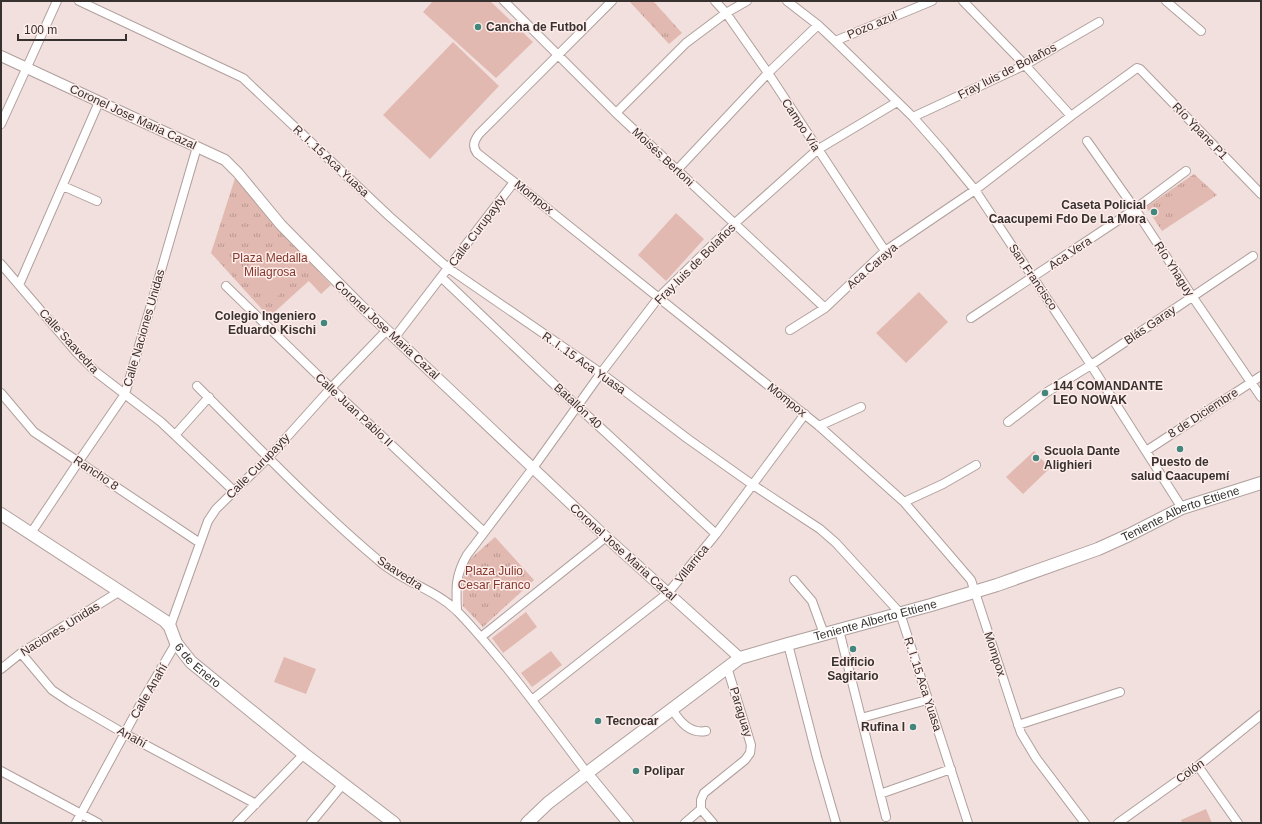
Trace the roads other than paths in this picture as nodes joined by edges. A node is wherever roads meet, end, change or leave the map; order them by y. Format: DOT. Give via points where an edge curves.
graph roads {
  1 [pos="56,1"];
  2 [pos="80,1"];
  3 [pos="504,1"];
  4 [pos="612,1"];
  5 [pos="715,1"];
  6 [pos="747,1"];
  7 [pos="787,1"];
  8 [pos="932,1"];
  9 [pos="963,1"];
  10 [pos="1166,1"];
  11 [pos="917,4"];
  12 [pos="726,13"];
  13 [pos="1099,22"];
  14 [pos="818,25"];
  15 [pos="1201,31"];
  16 [pos="835,41"];
  17 [pos="559,55"];
  18 [pos="1,56"];
  19 [pos="1025,65"];
  20 [pos="26,68"];
  21 [pos="1140,68"];
  22 [pos="768,73"];
  23 [pos="100,102"];
  24 [pos="897,102"];
  25 [pos="616,113"];
  26 [pos="1070,116"];
  27 [pos="913,117"];
  28 [pos="1,124"];
  29 [pos="1087,141"];
  30 [pos="197,147"];
  31 [pos="818,150"];
  32 [pos="677,170"];
  33 [pos="1186,171"];
  34 [pos="514,182"];
  35 [pos="63,186"];
  36 [pos="975,190"];
  37 [pos="1261,194"];
  38 [pos="97,201"];
  39 [pos="1136,209"];
  40 [pos="734,224"];
  41 [pos="885,251"];
  42 [pos="1252,256"];
  43 [pos="1,264"];
  44 [pos="448,268"];
  45 [pos="440,277"];
  46 [pos="1033,277"];
  47 [pos="19,285"];
  48 [pos="226,286"];
  49 [pos="1192,296"];
  50 [pos="659,297"];
  51 [pos="825,308"];
  52 [pos="970,318"];
  53 [pos="387,330"];
  54 [pos="790,330"];
  55 [pos="395,337"];
  56 [pos="1091,365"];
  57 [pos="601,373"];
  58 [pos="1261,376"];
  59 [pos="1252,382"];
  60 [pos="197,386"];
  61 [pos="331,388"];
  62 [pos="1,393"];
  63 [pos="125,394"];
  64 [pos="1261,397"];
  65 [pos="209,398"];
  66 [pos="578,406"];
  67 [pos="861,407"];
  68 [pos="804,414"];
  69 [pos="1008,422"];
  70 [pos="819,426"];
  71 [pos="175,435"];
  72 [pos="1146,451"];
  73 [pos="269,457"];
  74 [pos="78,461"];
  75 [pos="976,465"];
  76 [pos="533,468"];
  77 [pos="1261,483"];
  78 [pos="753,485"];
  79 [pos="234,491"];
  80 [pos="904,502"];
  81 [pos="1182,508"];
  82 [pos="1,514"];
  83 [pos="484,532"];
  84 [pos="31,533"];
  85 [pos="716,534"];
  86 [pos="606,537"];
  87 [pos="200,543"];
  88 [pos="794,580"];
  89 [pos="120,591"];
  90 [pos="974,592"];
  91 [pos="668,593"];
  92 [pos="457,611"];
  93 [pos="900,613"];
  94 [pos="170,627"];
  95 [pos="839,630"];
  96 [pos="824,634"];
  97 [pos="481,637"];
  98 [pos="176,644"];
  99 [pos="788,644"];
  100 [pos="21,653"];
  101 [pos="740,658"];
  102 [pos="727,668"];
  103 [pos="1,669"];
  104 [pos="1120,692"];
  105 [pos="532,700"];
  106 [pos="927,700"];
  107 [pos="672,709"];
  108 [pos="1261,715"];
  109 [pos="861,718"];
  110 [pos="1018,725"];
  111 [pos="706,731"];
  112 [pos="125,734"];
  113 [pos="304,754"];
  114 [pos="1198,766"];
  115 [pos="951,768"];
  116 [pos="1,771"];
  117 [pos="587,772"];
  118 [pos="343,784"];
  119 [pos="880,794"];
  120 [pos="256,804"];
  121 [pos="702,809"];
  122 [pos="81,813"];
  123 [pos="886,817"];
  124 [pos="76,823"];
  125 [pos="98,823"];
  126 [pos="237,823"];
  127 [pos="311,823"];
  128 [pos="394,823"];
  129 [pos="527,823"];
  130 [pos="628,823"];
  131 [pos="686,823"];
  132 [pos="713,823"];
  133 [pos="836,823"];
  134 [pos="968,823"];
  135 [pos="1085,823"];
  136 [pos="1118,823"];
  137 [pos="1238,823"];
  1 -- 20 [label="street"];
  2 -- 44 [label="street, R. I. 15 Aca Yuasa" via="243,78"];
  3 -- 17 [label="street, Moisés Bertoni"];
  4 -- 17 [label="street, Mompox"];
  5 -- 12 [label="street, Campo Vía"];
  6 -- 12 [label="street"];
  7 -- 14 [label="street, San Francisco"];
  8 -- 11 [label="street, Pozo azul"];
  9 -- 19 [label="street"];
  10 -- 15 [label="street"];
  11 -- 16 [label="street, Pozo azul"];
  12 -- 22 [label="street, Campo Vía"];
  12 -- 25 [label="street" via="686,43"];
  13 -- 19 [label="street, Fray luis de Bolaños"];
  14 -- 16 [label="street, San Francisco"];
  14 -- 22 [label="street"];
  16 -- 24 [label="street, San Francisco"];
  17 -- 25 [label="street, Moisés Bertoni"];
  17 -- 34 [label="street, Mompox" via="476,139 474,149 477,153"];
  18 -- 20 [label="street, Coronel Jose Maria Cazal"];
  19 -- 26 [label="street"];
  19 -- 27 [label="street, Fray luis de Bolaños"];
  20 -- 23 [label="street, Coronel Jose Maria Cazal"];
  20 -- 28 [label="street"];
  21 -- 26 [label="street, Aca Caraya" via="1134,69"];
  21 -- 37 [label="street, Río Ypane P1"];
  22 -- 31 [label="street, Campo Vía"];
  22 -- 32 [label="street"];
  23 -- 30 [label="street, Coronel Jose Maria Cazal"];
  23 -- 35 [label="street"];
  24 -- 27 [label="street, San Francisco"];
  24 -- 31 [label="street, Fray luis de Bolaños"];
  25 -- 32 [label="street, Moisés Bertoni"];
  26 -- 36 [label="street, Aca Caraya"];
  27 -- 36 [label="street, San Francisco"];
  29 -- 39 [label="street, Río Yhaguy"];
  30 -- 53 [label="street, Coronel Jose Maria Cazal" via="225,160 281,225"];
  30 -- 63 [label="street, Calle Naciones Unidas"];
  31 -- 40 [label="street, Fray luis de Bolaños"];
  31 -- 41 [label="street, Campo Vía"];
  32 -- 40 [label="street, Moisés Bertoni"];
  33 -- 39 [label="street, Aca Vera"];
  34 -- 44 [label="street, Calle Curupayty"];
  34 -- 50 [label="street, Mompox"];
  35 -- 38 [label="street"];
  35 -- 47 [label="street"];
  36 -- 41 [label="street, Aca Caraya"];
  36 -- 46 [label="street, San Francisco"];
  39 -- 46 [label="street, Aca Vera"];
  39 -- 49 [label="street, Río Yhaguy"];
  40 -- 50 [label="street, Fray luis de Bolaños"];
  40 -- 51 [label="street, Moisés Bertoni"];
  41 -- 51 [label="street, Aca Caraya"];
  42 -- 49 [label="street, Blás Garay"];
  43 -- 47 [label="street, Calle Saavedra"];
  44 -- 45 [label="street, Calle Curupayty"];
  44 -- 57 [label="street, R. I. 15 Aca Yuasa"];
  45 -- 55 [label="street, Calle Curupayty"];
  45 -- 66 [label="street, Batallón 40"];
  46 -- 52 [label="street, Aca Vera"];
  46 -- 56 [label="street, San Francisco"];
  47 -- 63 [label="street, Calle Saavedra" via="91,367"];
  48 -- 61 [label="street, Calle Juan Pablo II"];
  49 -- 56 [label="street, Blás Garay"];
  49 -- 59 [label="street, Río Yhaguy"];
  50 -- 57 [label="street, Fray luis de Bolaños"];
  50 -- 68 [label="street, Mompox"];
  51 -- 54 [label="street, Aca Caraya"];
  53 -- 55 [label="street, Coronel Jose Maria Cazal"];
  53 -- 61 [label="street, Calle Curupayty"];
  55 -- 76 [label="street, Coronel Jose Maria Cazal"];
  56 -- 69 [label="street, Blás Garay" via="1047,392"];
  56 -- 72 [label="street, San Francisco"];
  57 -- 66 [label="street, Fray luis de Bolaños"];
  57 -- 78 [label="street, R. I. 15 Aca Yuasa"];
  58 -- 59 [label="street, 8 de Diciembre"];
  59 -- 64 [label="street, Río Yhaguy"];
  59 -- 72 [label="street, 8 de Diciembre"];
  60 -- 65 [label="street, Saavedra"];
  61 -- 73 [label="street, Calle Curupayty"];
  61 -- 83 [label="street, Calle Juan Pablo II"];
  62 -- 74 [label="street, Rancho 8" via="34,432"];
  63 -- 71 [label="street, Calle Saavedra"];
  63 -- 74 [label="street, Calle Naciones Unidas"];
  65 -- 71 [label="street"];
  65 -- 73 [label="street, Saavedra"];
  66 -- 76 [label="street, Fray luis de Bolaños"];
  66 -- 85 [label="street, Batallón 40"];
  67 -- 70 [label="street"];
  68 -- 70 [label="street, Mompox"];
  68 -- 78 [label="street, Villarrica"];
  70 -- 80 [label="street, Mompox"];
  71 -- 79 [label="street, Calle Saavedra"];
  72 -- 81 [label="street, San Francisco"];
  73 -- 79 [label="street, Calle Curupayty"];
  73 -- 92 [label="street, Saavedra" via="378,561 447,602"];
  74 -- 84 [label="street, Calle Naciones Unidas"];
  74 -- 87 [label="street, Rancho 8"];
  75 -- 80 [label="street"];
  76 -- 83 [label="street, Fray luis de Bolaños"];
  76 -- 86 [label="street, Coronel Jose Maria Cazal"];
  77 -- 81 [label="main road, Teniente Alberto Ettiene"];
  78 -- 85 [label="street, Villarrica"];
  78 -- 93 [label="street, R. I. 15 Aca Yuasa" via="820,529"];
  79 -- 87 [label="street, Calle Curupayty" via="208,521"];
  80 -- 90 [label="street, Mompox" via="971,580"];
  81 -- 90 [label="main road, Teniente Alberto Ettiene" via="1098,549"];
  82 -- 84 [label="main road, 6 de Enero"];
  83 -- 92 [label="street, Fray luis de Bolaños" via="460,567 456,587"];
  84 -- 89 [label="main road, 6 de Enero"];
  85 -- 91 [label="street, Villarrica"];
  86 -- 91 [label="street, Coronel Jose Maria Cazal"];
  86 -- 97 [label="street"];
  87 -- 94 [label="street, Calle Curupayty"];
  88 -- 96 [label="street" via="812,601"];
  89 -- 94 [label="main road, 6 de Enero"];
  89 -- 100 [label="street, Naciones Unidas"];
  90 -- 93 [label="main road, Teniente Alberto Ettiene"];
  90 -- 110 [label="street, Mompox"];
  91 -- 101 [label="street, Coronel Jose Maria Cazal"];
  91 -- 105 [label="street, Villarrica"];
  92 -- 97 [label="street, Saavedra"];
  93 -- 95 [label="main road, Teniente Alberto Ettiene"];
  93 -- 106 [label="street, R. I. 15 Aca Yuasa"];
  94 -- 98 [label="main road, 6 de Enero"];
  95 -- 96 [label="main road, Teniente Alberto Ettiene"];
  95 -- 109 [label="street"];
  96 -- 99 [label="main road, Teniente Alberto Ettiene"];
  97 -- 105 [label="street, Saavedra"];
  98 -- 112 [label="street, Calle Anahí"];
  98 -- 113 [label="main road, 6 de Enero" via="191,662"];
  99 -- 101 [label="main road, Teniente Alberto Ettiene"];
  99 -- 133 [label="street"];
  100 -- 103 [label="street, Naciones Unidas"];
  100 -- 112 [label="street, Anahí" via="52,690"];
  101 -- 102 [label="main road, Teniente Alberto Ettiene"];
  102 -- 107 [label="main road, Teniente Alberto Ettiene"];
  102 -- 121 [label="street, Paraguay" via="751,745 750,753 745,760 704,793 701,800"];
  104 -- 110 [label="street"];
  105 -- 117 [label="street, Saavedra"];
  106 -- 109 [label="street"];
  106 -- 115 [label="street, R. I. 15 Aca Yuasa"];
  107 -- 111 [label="street" via="686,726 698,732"];
  107 -- 117 [label="main road, Teniente Alberto Ettiene"];
  108 -- 114 [label="street, Colón"];
  109 -- 119 [label="street"];
  110 -- 135 [label="street, Mompox" via="1036,758"];
  112 -- 120 [label="street, Anahí"];
  112 -- 122 [label="street, Calle Anahí"];
  113 -- 118 [label="main road, 6 de Enero"];
  113 -- 120 [label="street"];
  114 -- 136 [label="street, Colón"];
  114 -- 137 [label="street"];
  115 -- 119 [label="street"];
  115 -- 134 [label="street, R. I. 15 Aca Yuasa"];
  116 -- 122 [label="street"];
  117 -- 129 [label="main road, Teniente Alberto Ettiene"];
  117 -- 130 [label="street"];
  118 -- 127 [label="street"];
  118 -- 128 [label="main road, 6 de Enero"];
  119 -- 123 [label="street"];
  120 -- 126 [label="street"];
  121 -- 131 [label="street"];
  121 -- 132 [label="street"];
  122 -- 124 [label="street, Calle Anahí"];
  122 -- 125 [label="street"];
}
